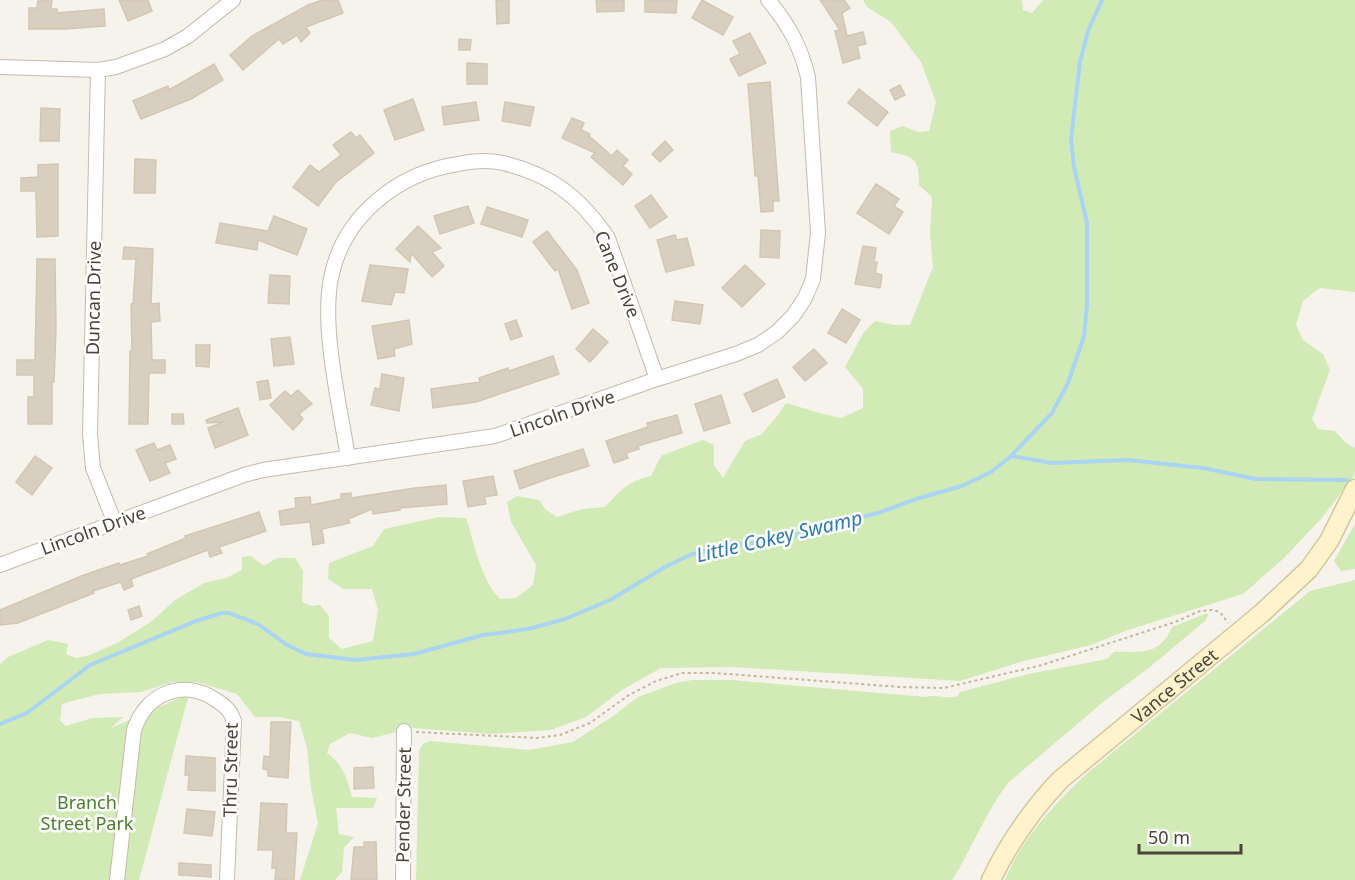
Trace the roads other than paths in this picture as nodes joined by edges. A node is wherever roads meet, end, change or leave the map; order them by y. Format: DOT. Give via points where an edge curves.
graph roads {
  1 [pos="233,0"];
  2 [pos="768,0"];
  3 [pos="0,67"];
  4 [pos="98,70"];
  5 [pos="657,379"];
  6 [pos="348,458"];
  7 [pos="1355,489"];
  8 [pos="114,521"];
  9 [pos="0,565"];
  10 [pos="404,731"];
  11 [pos="117,880"];
  12 [pos="227,880"];
  13 [pos="403,880"];
  14 [pos="991,880"];
  1 -- 4 [label="street" via="165,49"];
  2 -- 5 [label="street, Lincoln Drive" via="794,35 808,77 818,232 813,279 793,316 758,345"];
  3 -- 4 [label="street"];
  4 -- 8 [label="street, Duncan Drive" via="90,443 93,468"];
  5 -- 6 [label="street, Lincoln Drive" via="495,436"];
  5 -- 6 [label="street, Cane Drive" via="608,238 578,199 556,184 501,162 472,161 445,166 394,186 372,204 340,249 331,278 328,309"];
  6 -- 8 [label="street, Lincoln Drive" via="263,470"];
  7 -- 14 [label="street, Vance Street" via="1318,558 1237,633 1060,780 1005,850"];
  8 -- 9 [label="street, Lincoln Drive"];
  10 -- 13 [label="street, Pender Street"];
  11 -- 12 [label="street, Thru Street" via="139,714 167,693 187,688 216,699 231,712 234,721"];
}
